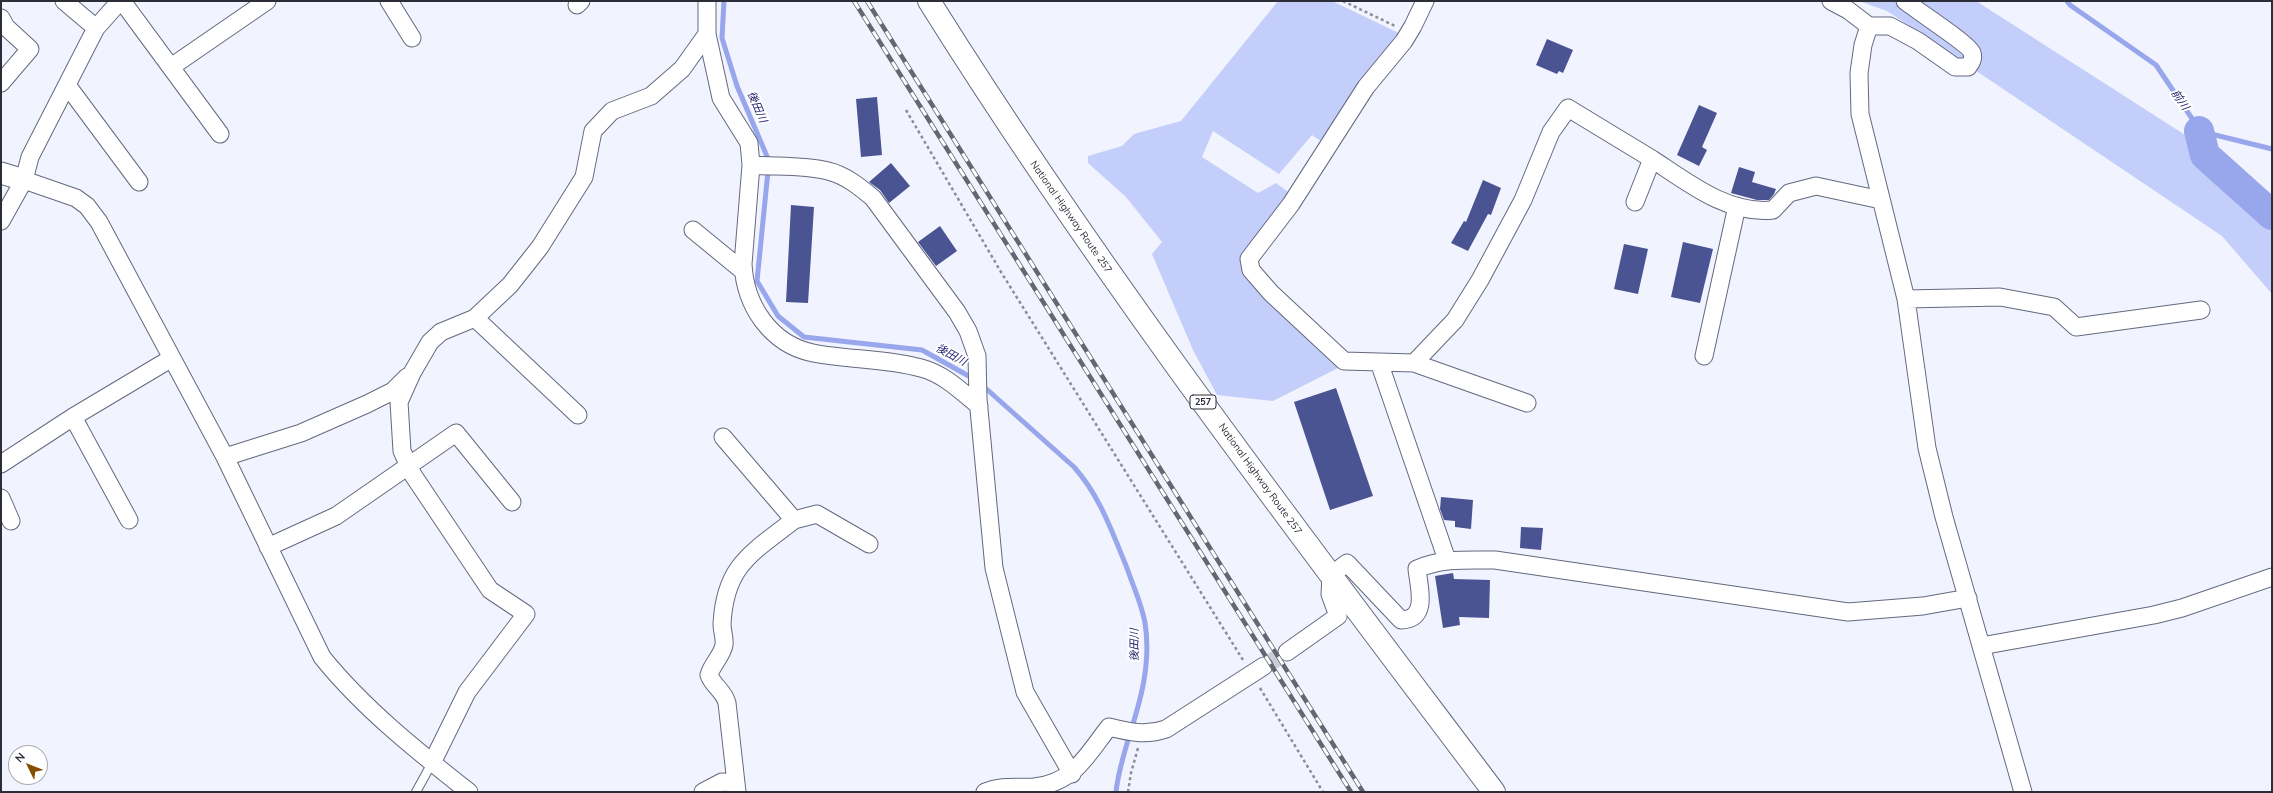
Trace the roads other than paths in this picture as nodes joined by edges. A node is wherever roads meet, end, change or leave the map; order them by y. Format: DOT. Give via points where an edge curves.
graph roads {
  1 [pos="64,1"];
  2 [pos="121,1"];
  3 [pos="268,1"];
  4 [pos="389,1"];
  5 [pos="707,1"];
  6 [pos="929,1"];
  7 [pos="1425,1"];
  8 [pos="1831,1"];
  9 [pos="1905,1"];
  10 [pos="1,18"];
  11 [pos="1869,26"];
  12 [pos="96,28"];
  13 [pos="707,34"];
  14 [pos="412,38"];
  15 [pos="171,67"];
  16 [pos="1,83"];
  17 [pos="67,85"];
  18 [pos="220,134"];
  19 [pos="1652,158"];
  20 [pos="754,165"];
  21 [pos="1,173"];
  22 [pos="24,180"];
  23 [pos="139,182"];
  24 [pos="1880,200"];
  25 [pos="1635,202"];
  26 [pos="1737,206"];
  27 [pos="1,221"];
  28 [pos="693,230"];
  29 [pos="743,271"];
  30 [pos="1906,299"];
  31 [pos="2201,310"];
  32 [pos="475,318"];
  33 [pos="1704,356"];
  34 [pos="172,358"];
  35 [pos="1378,362"];
  36 [pos="1414,363"];
  37 [pos="412,372"];
  38 [pos="979,403"];
  39 [pos="1527,403"];
  40 [pos="578,415"];
  41 [pos="73,417"];
  42 [pos="723,437"];
  43 [pos="225,457"];
  44 [pos="1,464"];
  45 [pos="408,465"];
  46 [pos="1,498"];
  47 [pos="512,502"];
  48 [pos="129,520"];
  49 [pos="794,520"];
  50 [pos="11,521"];
  51 [pos="869,544"];
  52 [pos="268,547"];
  53 [pos="1447,560"];
  54 [pos="1331,575"];
  55 [pos="2272,577"];
  56 [pos="1968,598"];
  57 [pos="1981,646"];
  58 [pos="1287,652"];
  59 [pos="1258,670"];
  60 [pos="432,763"];
  61 [pos="1072,774"];
  62 [pos="737,787"];
  63 [pos="416,792"];
  64 [pos="469,792"];
  65 [pos="703,792"];
  66 [pos="986,792"];
  67 [pos="1494,792"];
  68 [pos="2023,792"];
  1 -- 12 [label="street"];
  2 -- 12 [label="street"];
  2 -- 15 [label="street"];
  3 -- 15 [label="street"];
  4 -- 14 [label="street"];
  5 -- 13 [label="street"];
  6 -- 54 [label="highway, National Highway Route 257 / 257" via="1006,124 1143,320"];
  7 -- 35 [label="street" via="1409,32 1366,87 1291,204 1249,259 1251,270 1271,293 1344,362"];
  8 -- 11 [label="street"];
  9 -- 11 [label="street" via="1968,45 1972,52 1972,60 1968,67 1955,67 1918,41 1890,26"];
  10 -- 16 [label="street" via="6,27 30,49"];
  11 -- 24 [label="street" via="1859,73 1860,114"];
  12 -- 17 [label="street"];
  13 -- 20 [label="street" via="721,98 749,143"];
  13 -- 32 [label="street" via="682,69 651,96 612,111 594,131 584,177 531,258 510,285"];
  15 -- 18 [label="street"];
  17 -- 22 [label="street" via="30,157"];
  17 -- 23 [label="street"];
  19 -- 25 [label="street"];
  19 -- 26 [label="street" via="1719,201"];
  19 -- 36 [label="street" via="1568,108 1550,132 1523,200 1480,280 1454,320"];
  20 -- 29 [label="street"];
  20 -- 38 [label="street" via="827,171 849,180 873,198 957,312 968,331 977,356"];
  21 -- 22 [label="street"];
  22 -- 27 [label="street"];
  22 -- 34 [label="street" via="76,198 87,206 99,222"];
  24 -- 26 [label="street" via="1816,186 1789,193 1773,210"];
  24 -- 30 [label="street"];
  26 -- 33 [label="street"];
  28 -- 29 [label="street"];
  29 -- 38 [label="street" via="748,297 756,313 770,330 789,343 812,353 922,368 945,378"];
  30 -- 31 [label="street" via="2000,297 2054,307 2076,327"];
  30 -- 56 [label="street" via="1927,448"];
  32 -- 37 [label="street" via="441,332 430,342"];
  32 -- 40 [label="street"];
  34 -- 41 [label="street"];
  34 -- 43 [label="street"];
  35 -- 36 [label="street"];
  35 -- 53 [label="street"];
  36 -- 39 [label="street"];
  37 -- 43 [label="street" via="392,392 367,404 300,434"];
  37 -- 45 [label="street" via="399,402 402,451"];
  38 -- 61 [label="street" via="994,568 1025,692"];
  41 -- 44 [label="street"];
  41 -- 48 [label="street"];
  42 -- 49 [label="street"];
  43 -- 52 [label="street"];
  45 -- 47 [label="street" via="456,433"];
  45 -- 52 [label="street" via="336,516"];
  45 -- 60 [label="street" via="490,590 526,614 467,692"];
  46 -- 50 [label="street"];
  49 -- 51 [label="street" via="817,514"];
  49 -- 62 [label="street" via="749,555 737,569 726,600 722,625 724,646 709,675 714,686 724,694 727,703"];
  52 -- 60 [label="street" via="322,657 344,684"];
  53 -- 54 [label="street" via="1417,569 1421,607 1416,616 1410,619 1401,620 1394,614 1347,563"];
  53 -- 56 [label="street" via="1494,560 1848,612 1923,606"];
  54 -- 58 [label="street" via="1330,594 1338,616"];
  54 -- 67 [label="highway, National Highway Route 257 / 257"];
  55 -- 57 [label="street" via="2154,615"];
  56 -- 57 [label="street"];
  57 -- 68 [label="street"];
  59 -- 61 [label="street" via="1166,729 1153,734 1109,727"];
  60 -- 63 [label="lane"];
  60 -- 64 [label="street"];
  61 -- 66 [label="street" via="1048,785 1007,787"];
  62 -- 65 [label="street" via="722,782"];
}
